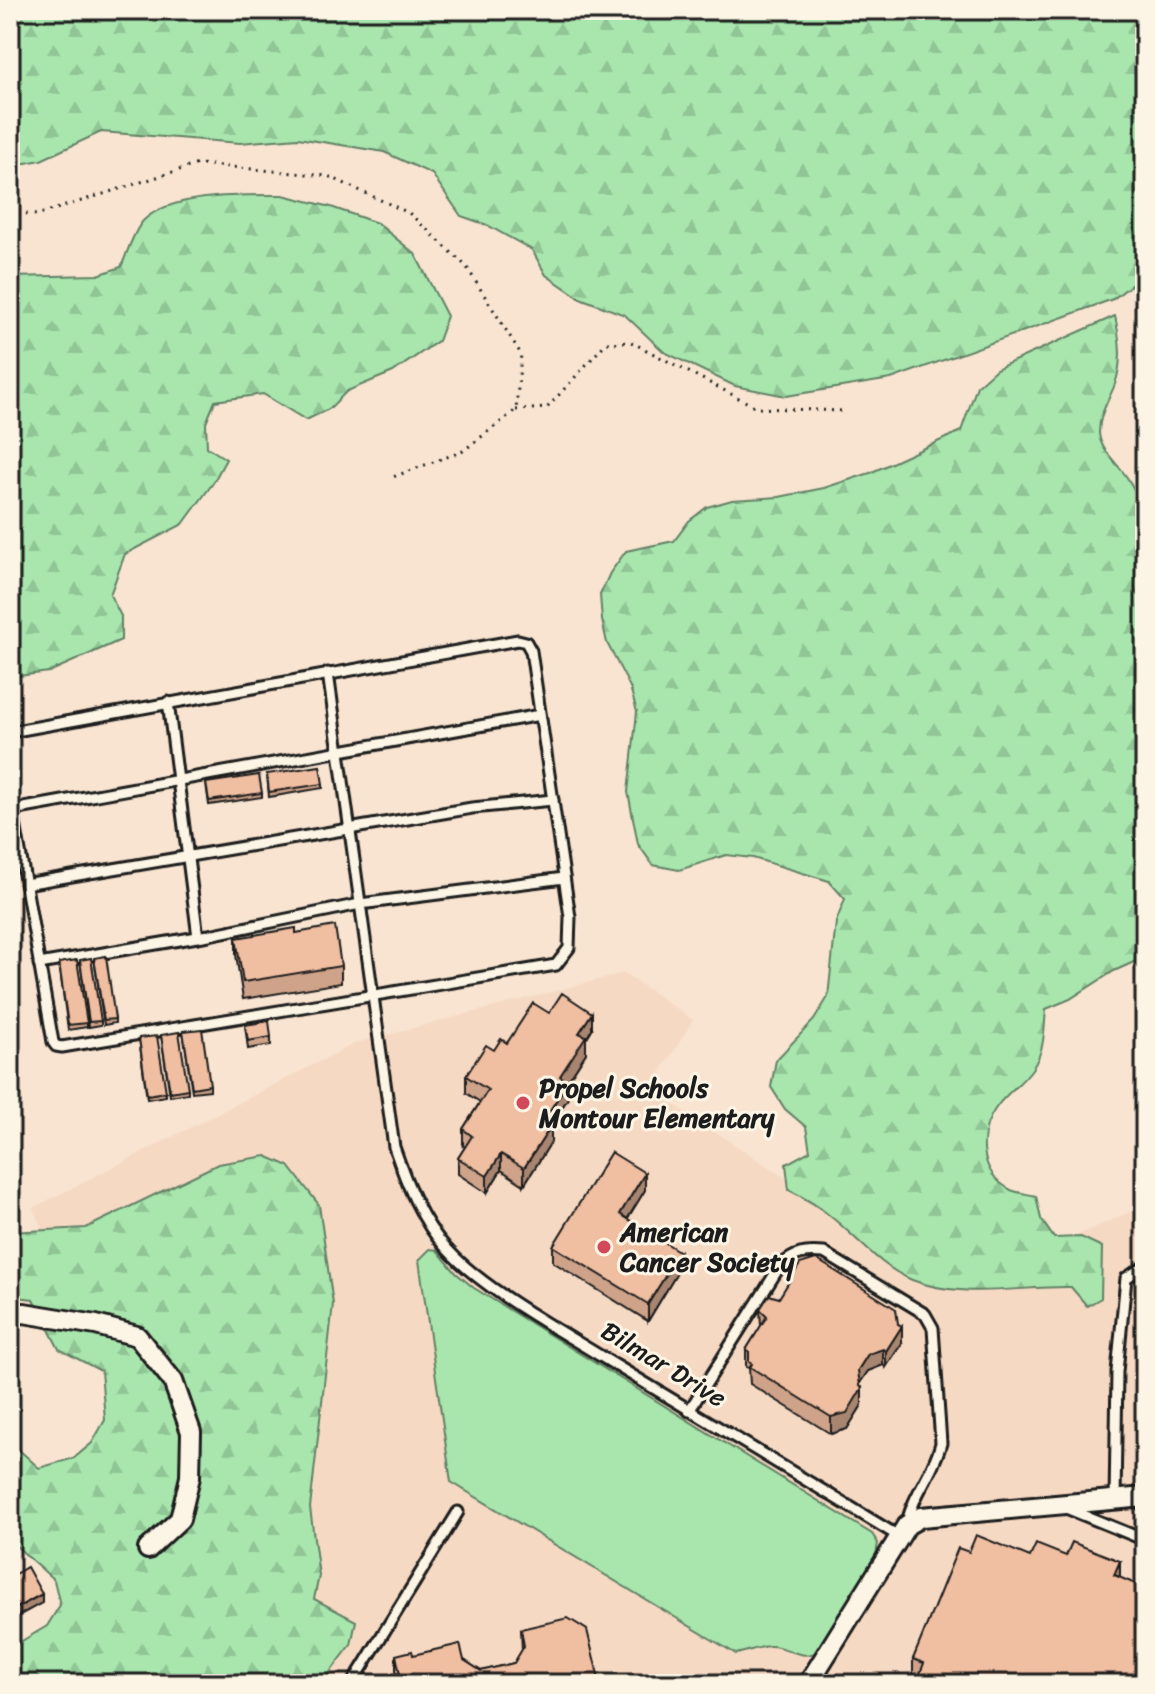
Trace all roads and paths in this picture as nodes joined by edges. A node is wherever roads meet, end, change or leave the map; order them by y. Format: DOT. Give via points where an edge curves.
graph roads {
  1 [pos="10,212"];
  2 [pos="516,410"];
  3 [pos="843,411"];
  4 [pos="390,478"];
  5 [pos="328,673"];
  6 [pos="168,702"];
  7 [pos="540,715"];
  8 [pos="10,732"];
  9 [pos="339,750"];
  10 [pos="178,780"];
  11 [pos="10,794"];
  12 [pos="553,800"];
  13 [pos="13,810"];
  14 [pos="349,828"];
  15 [pos="188,856"];
  16 [pos="564,878"];
  17 [pos="25,884"];
  18 [pos="360,904"];
  19 [pos="198,937"];
  20 [pos="39,964"];
  21 [pos="373,996"];
  22 [pos="1145,1266"];
  23 [pos="10,1314"];
  24 [pos="689,1411"];
  25 [pos="1145,1497"];
  26 [pos="1115,1500"];
  27 [pos="1060,1505"];
  28 [pos="458,1512"];
  29 [pos="903,1531"];
  30 [pos="1145,1540"];
  31 [pos="148,1549"];
  32 [pos="352,1684"];
  33 [pos="808,1684"];
  1 -- 2 [label="path" via="37,215 198,164 328,176 409,213 466,266 521,354"];
  2 -- 3 [label="path" via="547,408 606,343 631,342 758,408"];
  2 -- 4 [label="path" via="463,451"];
  5 -- 6 [label="lane"];
  5 -- 7 [label="lane" via="518,640 531,651"];
  5 -- 9 [label="lane, Bilmar Drive"];
  6 -- 8 [label="lane"];
  6 -- 10 [label="lane"];
  7 -- 9 [label="lane"];
  7 -- 12 [label="lane"];
  9 -- 10 [label="lane"];
  9 -- 14 [label="lane, Bilmar Drive"];
  10 -- 13 [label="lane"];
  10 -- 15 [label="lane"];
  11 -- 13 [label="lane"];
  12 -- 14 [label="lane"];
  12 -- 16 [label="lane"];
  13 -- 17 [label="lane"];
  14 -- 15 [label="lane"];
  14 -- 18 [label="lane, Bilmar Drive"];
  15 -- 17 [label="lane"];
  15 -- 19 [label="lane"];
  16 -- 18 [label="lane"];
  16 -- 21 [label="lane" via="569,948 556,965"];
  17 -- 20 [label="lane"];
  18 -- 19 [label="lane"];
  18 -- 21 [label="lane, Bilmar Drive"];
  19 -- 20 [label="lane"];
  20 -- 21 [label="lane" via="53,1042 62,1047"];
  21 -- 24 [label="lane, Bilmar Drive" via="394,1147 424,1216 446,1248 523,1307"];
  22 -- 26 [label="lane" via="1126,1278 1117,1372"];
  23 -- 31 [label="street" via="137,1336 173,1381 191,1432 190,1477 180,1519"];
  24 -- 29 [label="lane, Bilmar Drive"];
  24 -- 29 [label="lane" via="780,1266 808,1251 824,1253 925,1314 933,1328 941,1443"];
  25 -- 26 [label="street"];
  26 -- 27 [label="street"];
  27 -- 29 [label="street" via="921,1517"];
  27 -- 30 [label="lane"];
  28 -- 32 [label="lane"];
  29 -- 33 [label="street"];
}
